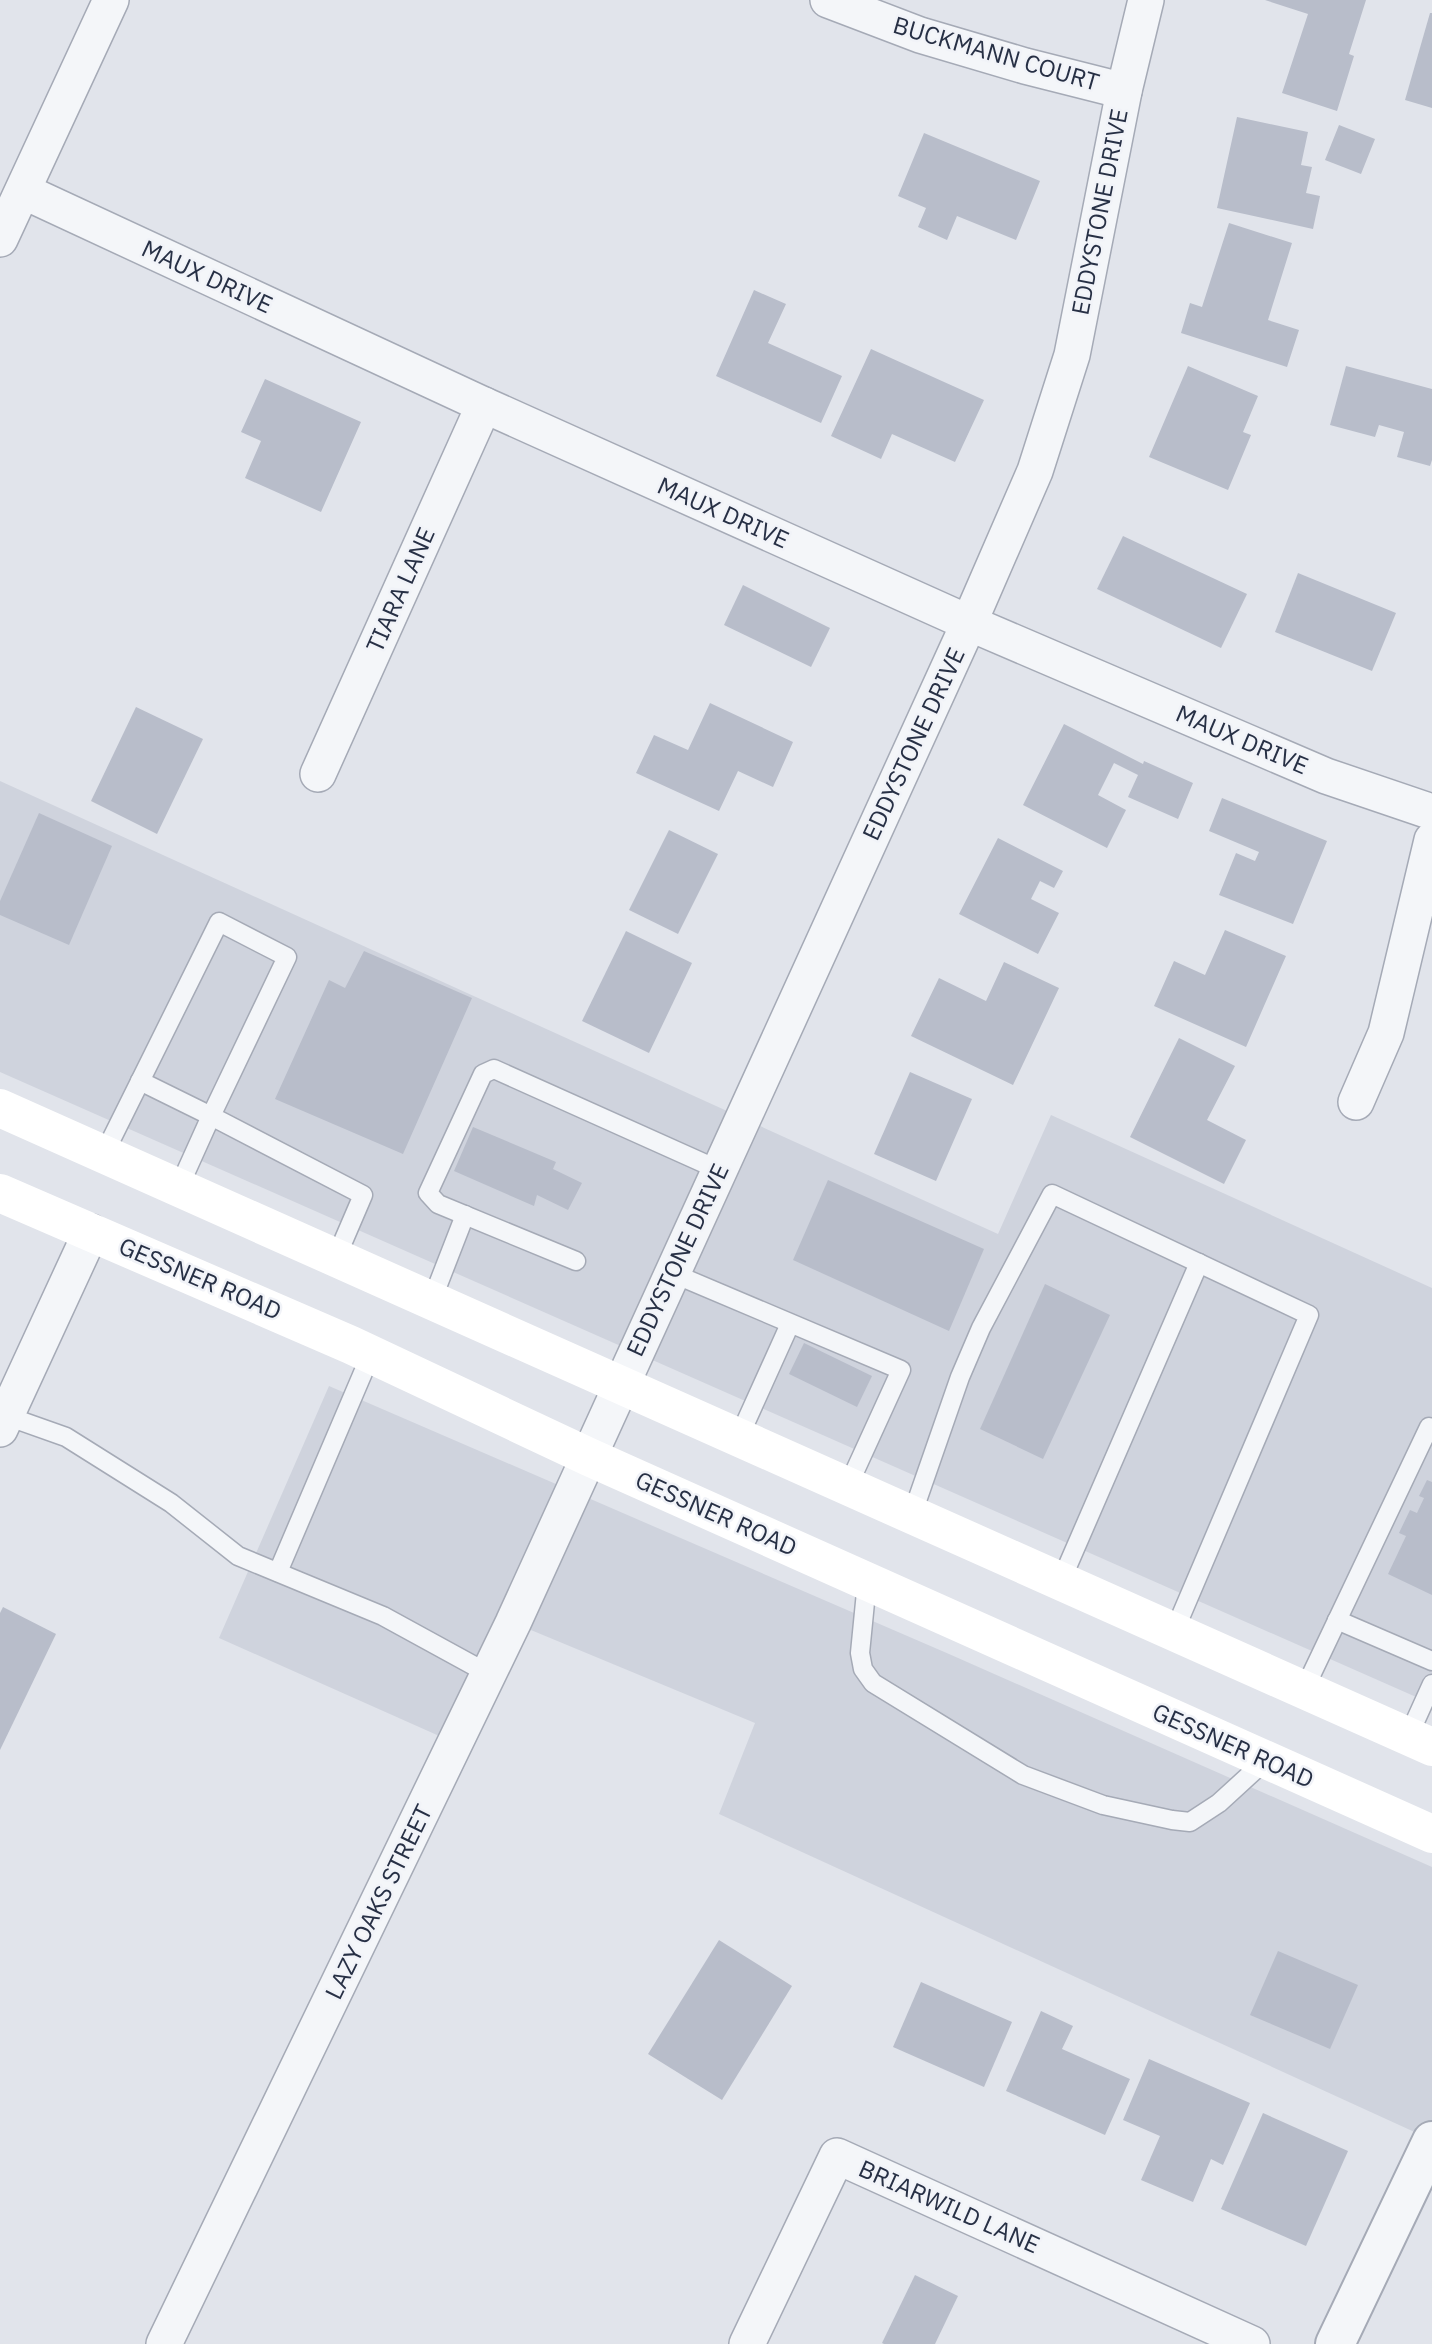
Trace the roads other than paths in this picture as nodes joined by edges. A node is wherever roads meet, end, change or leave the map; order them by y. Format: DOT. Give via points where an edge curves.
graph roads {
  1 [pos="111,0"];
  2 [pos="828,0"];
  3 [pos="1146,0"];
  4 [pos="1124,91"];
  5 [pos="23,191"];
  6 [pos="0,239"];
  7 [pos="484,405"];
  8 [pos="969,623"];
  9 [pos="318,774"];
  10 [pos="1432,811"];
  11 [pos="1432,839"];
  12 [pos="140,1081"];
  13 [pos="1356,1102"];
  14 [pos="0,1108"];
  15 [pos="211,1116"];
  16 [pos="104,1154"];
  17 [pos="719,1170"];
  18 [pos="179,1188"];
  19 [pos="0,1193"];
  20 [pos="465,1215"];
  21 [pos="91,1233"];
  22 [pos="336,1258"];
  23 [pos="576,1261"];
  24 [pos="1199,1263"];
  25 [pos="672,1273"];
  26 [pos="432,1300"];
  27 [pos="790,1324"];
  28 [pos="371,1354"];
  29 [pos="621,1385"];
  30 [pos="2,1419"];
  31 [pos="1432,1429"];
  32 [pos="739,1437"];
  33 [pos="589,1457"];
  34 [pos="848,1486"];
  35 [pos="912,1515"];
  36 [pos="278,1572"];
  37 [pos="1061,1581"];
  38 [pos="867,1582"];
  39 [pos="1337,1620"];
  40 [pos="1174,1632"];
  41 [pos="1432,1661"];
  42 [pos="489,1674"];
  43 [pos="1432,1684"];
  44 [pos="1304,1690"];
  45 [pos="1420,1742"];
  46 [pos="1266,1760"];
  47 [pos="1432,1834"];
  48 [pos="1432,2141"];
  49 [pos="164,2344"];
  50 [pos="747,2344"];
  51 [pos="1252,2344"];
  52 [pos="1335,2344"];
  1 -- 5 [label="street"];
  2 -- 4 [label="street, BUCKMANN COURT" via="920,35"];
  3 -- 4 [label="street, EDDYSTONE DRIVE"];
  4 -- 8 [label="street, EDDYSTONE DRIVE" via="1072,355 1035,471"];
  5 -- 6 [label="street"];
  5 -- 7 [label="street, MAUX DRIVE"];
  7 -- 8 [label="street, MAUX DRIVE"];
  7 -- 9 [label="street, TIARA LANE"];
  8 -- 10 [label="street, MAUX DRIVE" via="1326,776"];
  8 -- 17 [label="street, EDDYSTONE DRIVE"];
  11 -- 13 [label="street" via="1386,1033"];
  12 -- 15 [label="lane"];
  12 -- 15 [label="lane" via="219,922 287,957"];
  12 -- 16 [label="lane"];
  14 -- 16 [label="main road"];
  15 -- 18 [label="lane"];
  15 -- 22 [label="lane" via="363,1195"];
  16 -- 18 [label="main road"];
  17 -- 20 [label="lane" via="494,1069 482,1074 428,1193 438,1204"];
  17 -- 25 [label="street, EDDYSTONE DRIVE"];
  18 -- 22 [label="main road"];
  19 -- 21 [label="main road, GESSNER ROAD"];
  20 -- 23 [label="lane"];
  20 -- 26 [label="lane"];
  21 -- 28 [label="main road, GESSNER ROAD"];
  21 -- 30 [label="street"];
  22 -- 26 [label="main road"];
  24 -- 35 [label="lane" via="1052,1194 981,1328"];
  24 -- 37 [label="lane"];
  24 -- 40 [label="lane" via="1309,1315"];
  25 -- 27 [label="lane"];
  25 -- 29 [label="street, EDDYSTONE DRIVE"];
  26 -- 29 [label="main road"];
  27 -- 32 [label="lane"];
  27 -- 34 [label="lane" via="901,1370"];
  28 -- 33 [label="main road, GESSNER ROAD"];
  28 -- 36 [label="lane"];
  29 -- 32 [label="main road"];
  29 -- 33 [label="street, EDDYSTONE DRIVE"];
  30 -- 36 [label="lane" via="65,1437 171,1503 238,1556"];
  31 -- 39 [label="lane" via="1429,1427"];
  32 -- 34 [label="main road"];
  33 -- 38 [label="main road, GESSNER ROAD"];
  33 -- 42 [label="street, LAZY OAKS STREET"];
  34 -- 35 [label="main road"];
  35 -- 37 [label="main road"];
  36 -- 42 [label="lane" via="383,1616"];
  37 -- 40 [label="main road"];
  38 -- 46 [label="main road, GESSNER ROAD"];
  38 -- 46 [label="lane" via="860,1653 863,1669 873,1683 1023,1775 1103,1805 1190,1822 1219,1803"];
  39 -- 41 [label="lane"];
  39 -- 44 [label="lane"];
  40 -- 44 [label="main road"];
  42 -- 49 [label="street, LAZY OAKS STREET"];
  43 -- 45 [label="lane"];
  44 -- 45 [label="main road"];
  46 -- 47 [label="main road, GESSNER ROAD"];
  48 -- 52 [label="street"];
  50 -- 51 [label="street, BRIARWILD LANE" via="837,2156"];
}
